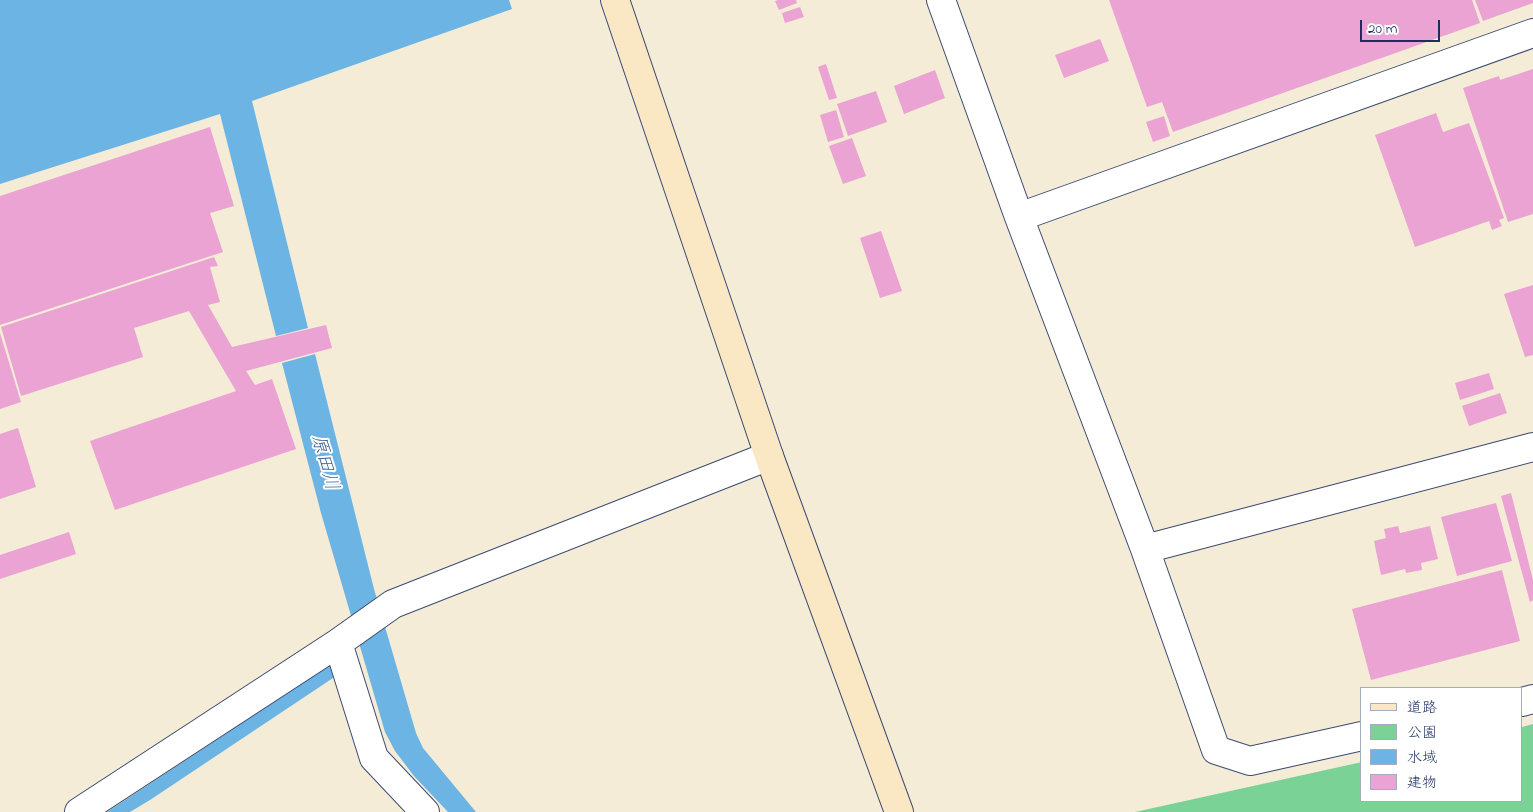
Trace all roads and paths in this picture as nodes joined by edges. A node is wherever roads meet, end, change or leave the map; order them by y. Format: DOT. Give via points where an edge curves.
graph roads {
  1 [pos="615,0"];
  2 [pos="941,0"];
  3 [pos="1533,33"];
  4 [pos="1018,216"];
  5 [pos="1533,447"];
  6 [pos="769,456"];
  7 [pos="1145,549"];
  8 [pos="338,643"];
  9 [pos="1360,736"];
  10 [pos="79,812"];
  11 [pos="425,812"];
  12 [pos="899,812"];
  1 -- 6 [label="street"];
  2 -- 4 [label="street"];
  3 -- 4 [label="street"];
  4 -- 7 [label="street"];
  5 -- 7 [label="street"];
  6 -- 8 [label="street" via="393,604"];
  6 -- 12 [label="street"];
  7 -- 9 [label="street" via="1216,750 1250,761"];
  8 -- 10 [label="street"];
  8 -- 11 [label="street" via="374,758"];
}
